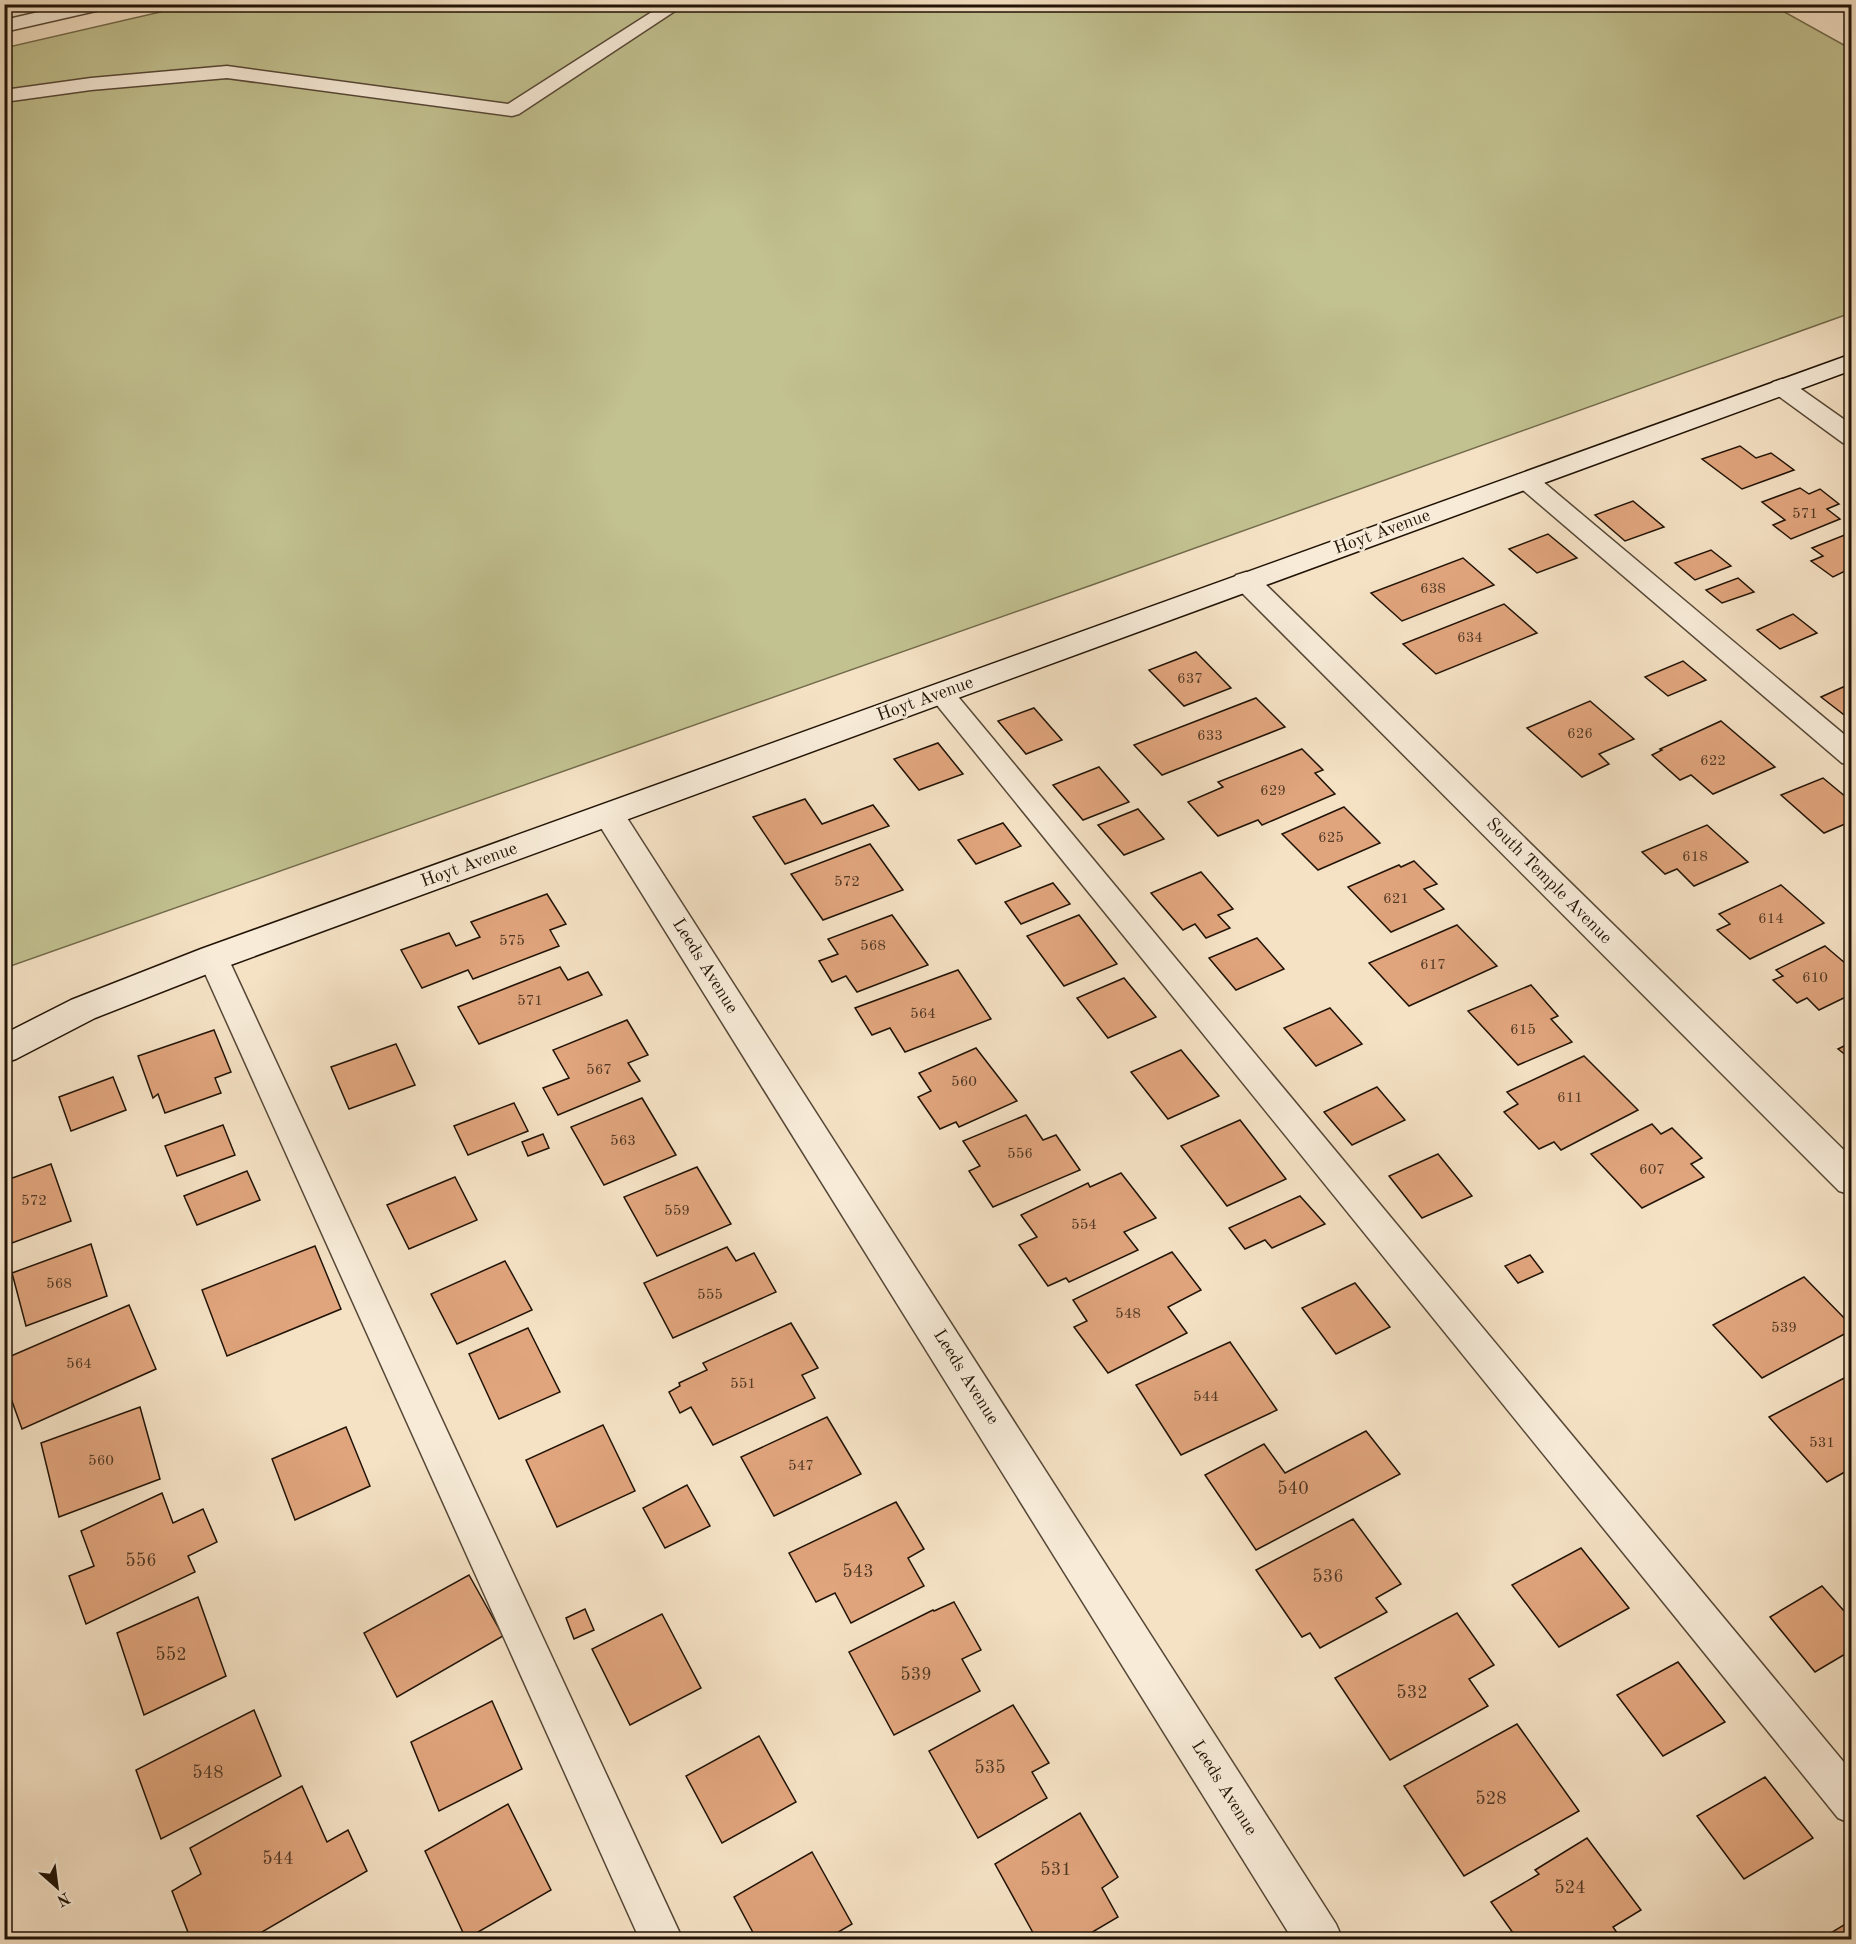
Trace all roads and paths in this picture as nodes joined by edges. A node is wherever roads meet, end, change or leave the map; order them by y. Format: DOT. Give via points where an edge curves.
graph roads {
  1 [pos="102,4"];
  2 [pos="664,4"];
  3 [pos="4,26"];
  4 [pos="4,96"];
  5 [pos="1851,361"];
  6 [pos="1782,387"];
  7 [pos="1851,436"];
  8 [pos="1526,480"];
  9 [pos="1246,581"];
  10 [pos="941,693"];
  11 [pos="1851,756"];
  12 [pos="609,815"];
  13 [pos="213,958"];
  14 [pos="4,1050"];
  15 [pos="1851,1181"];
  16 [pos="1851,1804"];
  17 [pos="662,1940"];
  18 [pos="1320,1940"];
  1 -- 3 [label="street"];
  2 -- 4 [label="lane" via="669,9 512,110 226,72"];
  5 -- 6 [label="street, Hoyt Avenue"];
  6 -- 7 [label="street"];
  6 -- 8 [label="street, Hoyt Avenue"];
  8 -- 9 [label="street, Hoyt Avenue"];
  8 -- 11 [label="lane"];
  9 -- 10 [label="street, Hoyt Avenue"];
  9 -- 15 [label="street, South Temple Avenue"];
  10 -- 12 [label="street, Hoyt Avenue"];
  10 -- 16 [label="lane"];
  12 -- 13 [label="street, Hoyt Avenue"];
  12 -- 18 [label="street, Leeds Avenue"];
  13 -- 14 [label="street, Hoyt Avenue" via="83,1009"];
  13 -- 17 [label="lane"];
}
